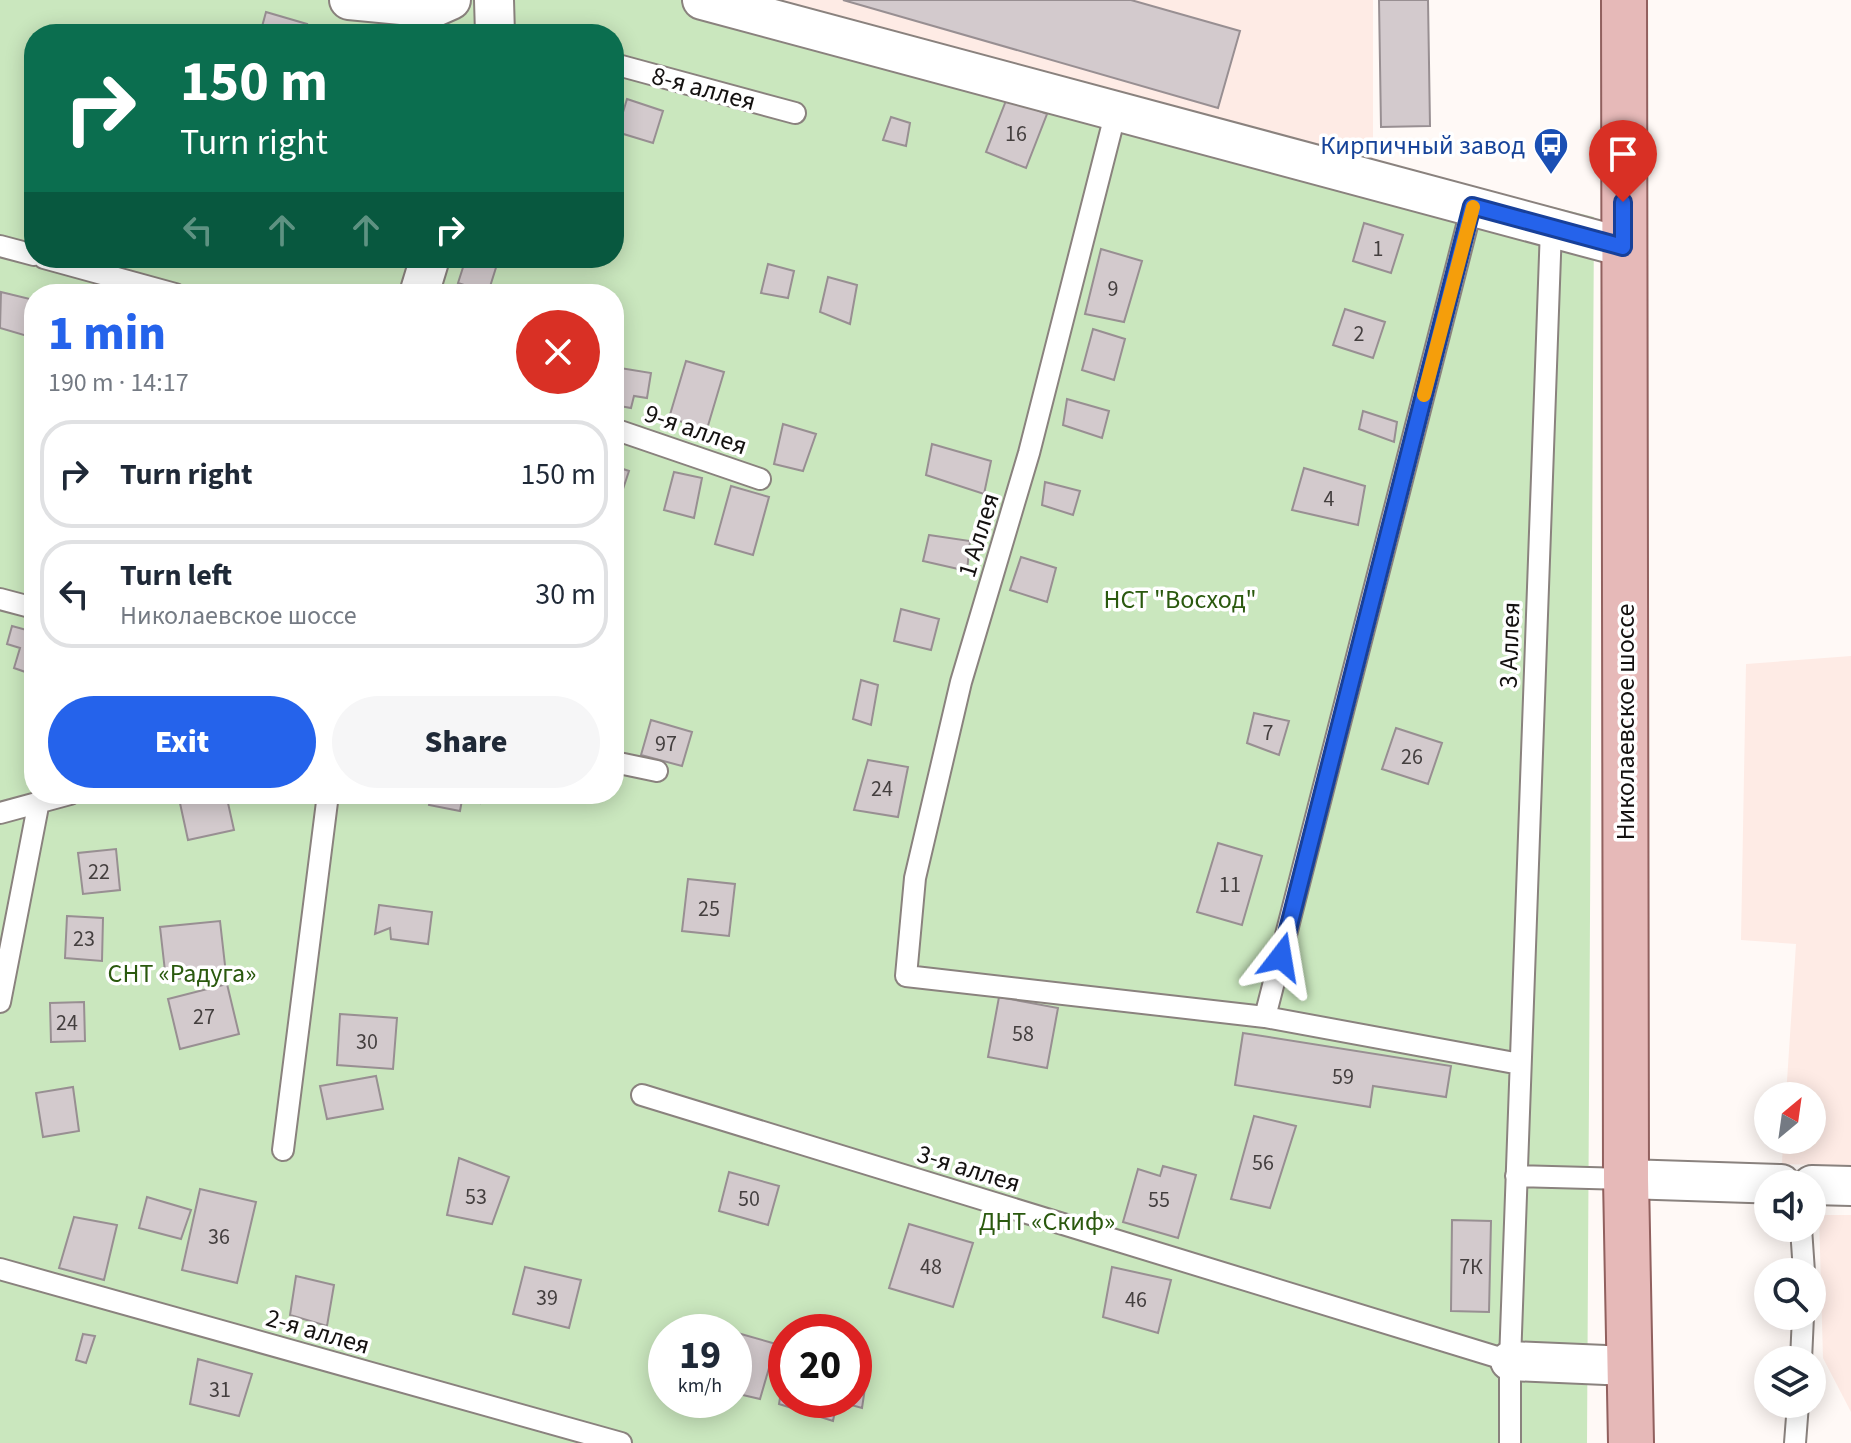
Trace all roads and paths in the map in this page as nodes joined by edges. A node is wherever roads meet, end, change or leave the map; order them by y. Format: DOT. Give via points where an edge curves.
graph roads {
  1 [pos="349,0"];
  2 [pos="451,0"];
  3 [pos="702,0"];
  4 [pos="1624,0"];
  5 [pos="624,67"];
  6 [pos="1116,111"];
  7 [pos="795,113"];
  8 [pos="1472,206"];
  9 [pos="1551,228"];
  10 [pos="0,246"];
  11 [pos="1623,247"];
  12 [pos="24,252"];
  13 [pos="80,268"];
  14 [pos="139,284"];
  15 [pos="624,432"];
  16 [pos="760,479"];
  17 [pos="0,599"];
  18 [pos="24,605"];
  19 [pos="624,764"];
  20 [pos="657,771"];
  21 [pos="29,804"];
  22 [pos="38,804"];
  23 [pos="327,804"];
  24 [pos="0,813"];
  25 [pos="0,1002"];
  26 [pos="1265,1017"];
  27 [pos="1520,1064"];
  28 [pos="642,1095"];
  29 [pos="283,1150"];
  30 [pos="1516,1176"];
  31 [pos="1626,1179"];
  32 [pos="1754,1183"];
  33 [pos="1826,1185"];
  34 [pos="1851,1186"];
  35 [pos="0,1269"];
  36 [pos="1510,1361"];
  37 [pos="1629,1366"];
  38 [pos="1797,1418"];
  39 [pos="621,1443"];
  40 [pos="1510,1443"];
  41 [pos="1631,1443"];
  42 [pos="1795,1443"];
  1 -- 2 [label="street" via="433,8"];
  3 -- 6 [label="street"];
  4 -- 11 [label="main road, Николаевское шоссе"];
  5 -- 7 [label="lane, 8-я аллея"];
  6 -- 8 [label="street"];
  6 -- 26 [label="lane, 1 Аллея" via="1029,453 961,682 915,878 906,976"];
  8 -- 9 [label="street"];
  8 -- 26 [label="lane"];
  9 -- 11 [label="street"];
  9 -- 27 [label="lane, 3 Аллея"];
  10 -- 12 [label="lane"];
  11 -- 31 [label="main road, Николаевское шоссе"];
  13 -- 14 [label="lane"];
  15 -- 16 [label="lane, 9-я аллея"];
  17 -- 18 [label="lane"];
  19 -- 20 [label="lane"];
  21 -- 24 [label="lane"];
  22 -- 25 [label="lane"];
  23 -- 29 [label="lane"];
  26 -- 27 [label="lane"];
  27 -- 30 [label="lane, 3 Аллея"];
  28 -- 36 [label="lane, 3-я аллея"];
  30 -- 31 [label="lane"];
  30 -- 36 [label="lane, 3 Аллея"];
  31 -- 32 [label="street"];
  31 -- 37 [label="main road, Николаевское шоссе"];
  33 -- 34 [label="street"];
  35 -- 39 [label="lane, 2-я аллея"];
  36 -- 37 [label="street"];
  36 -- 40 [label="lane, 3 Аллея"];
  37 -- 41 [label="main road, Николаевское шоссе"];
  38 -- 42 [label="lane"];
}
